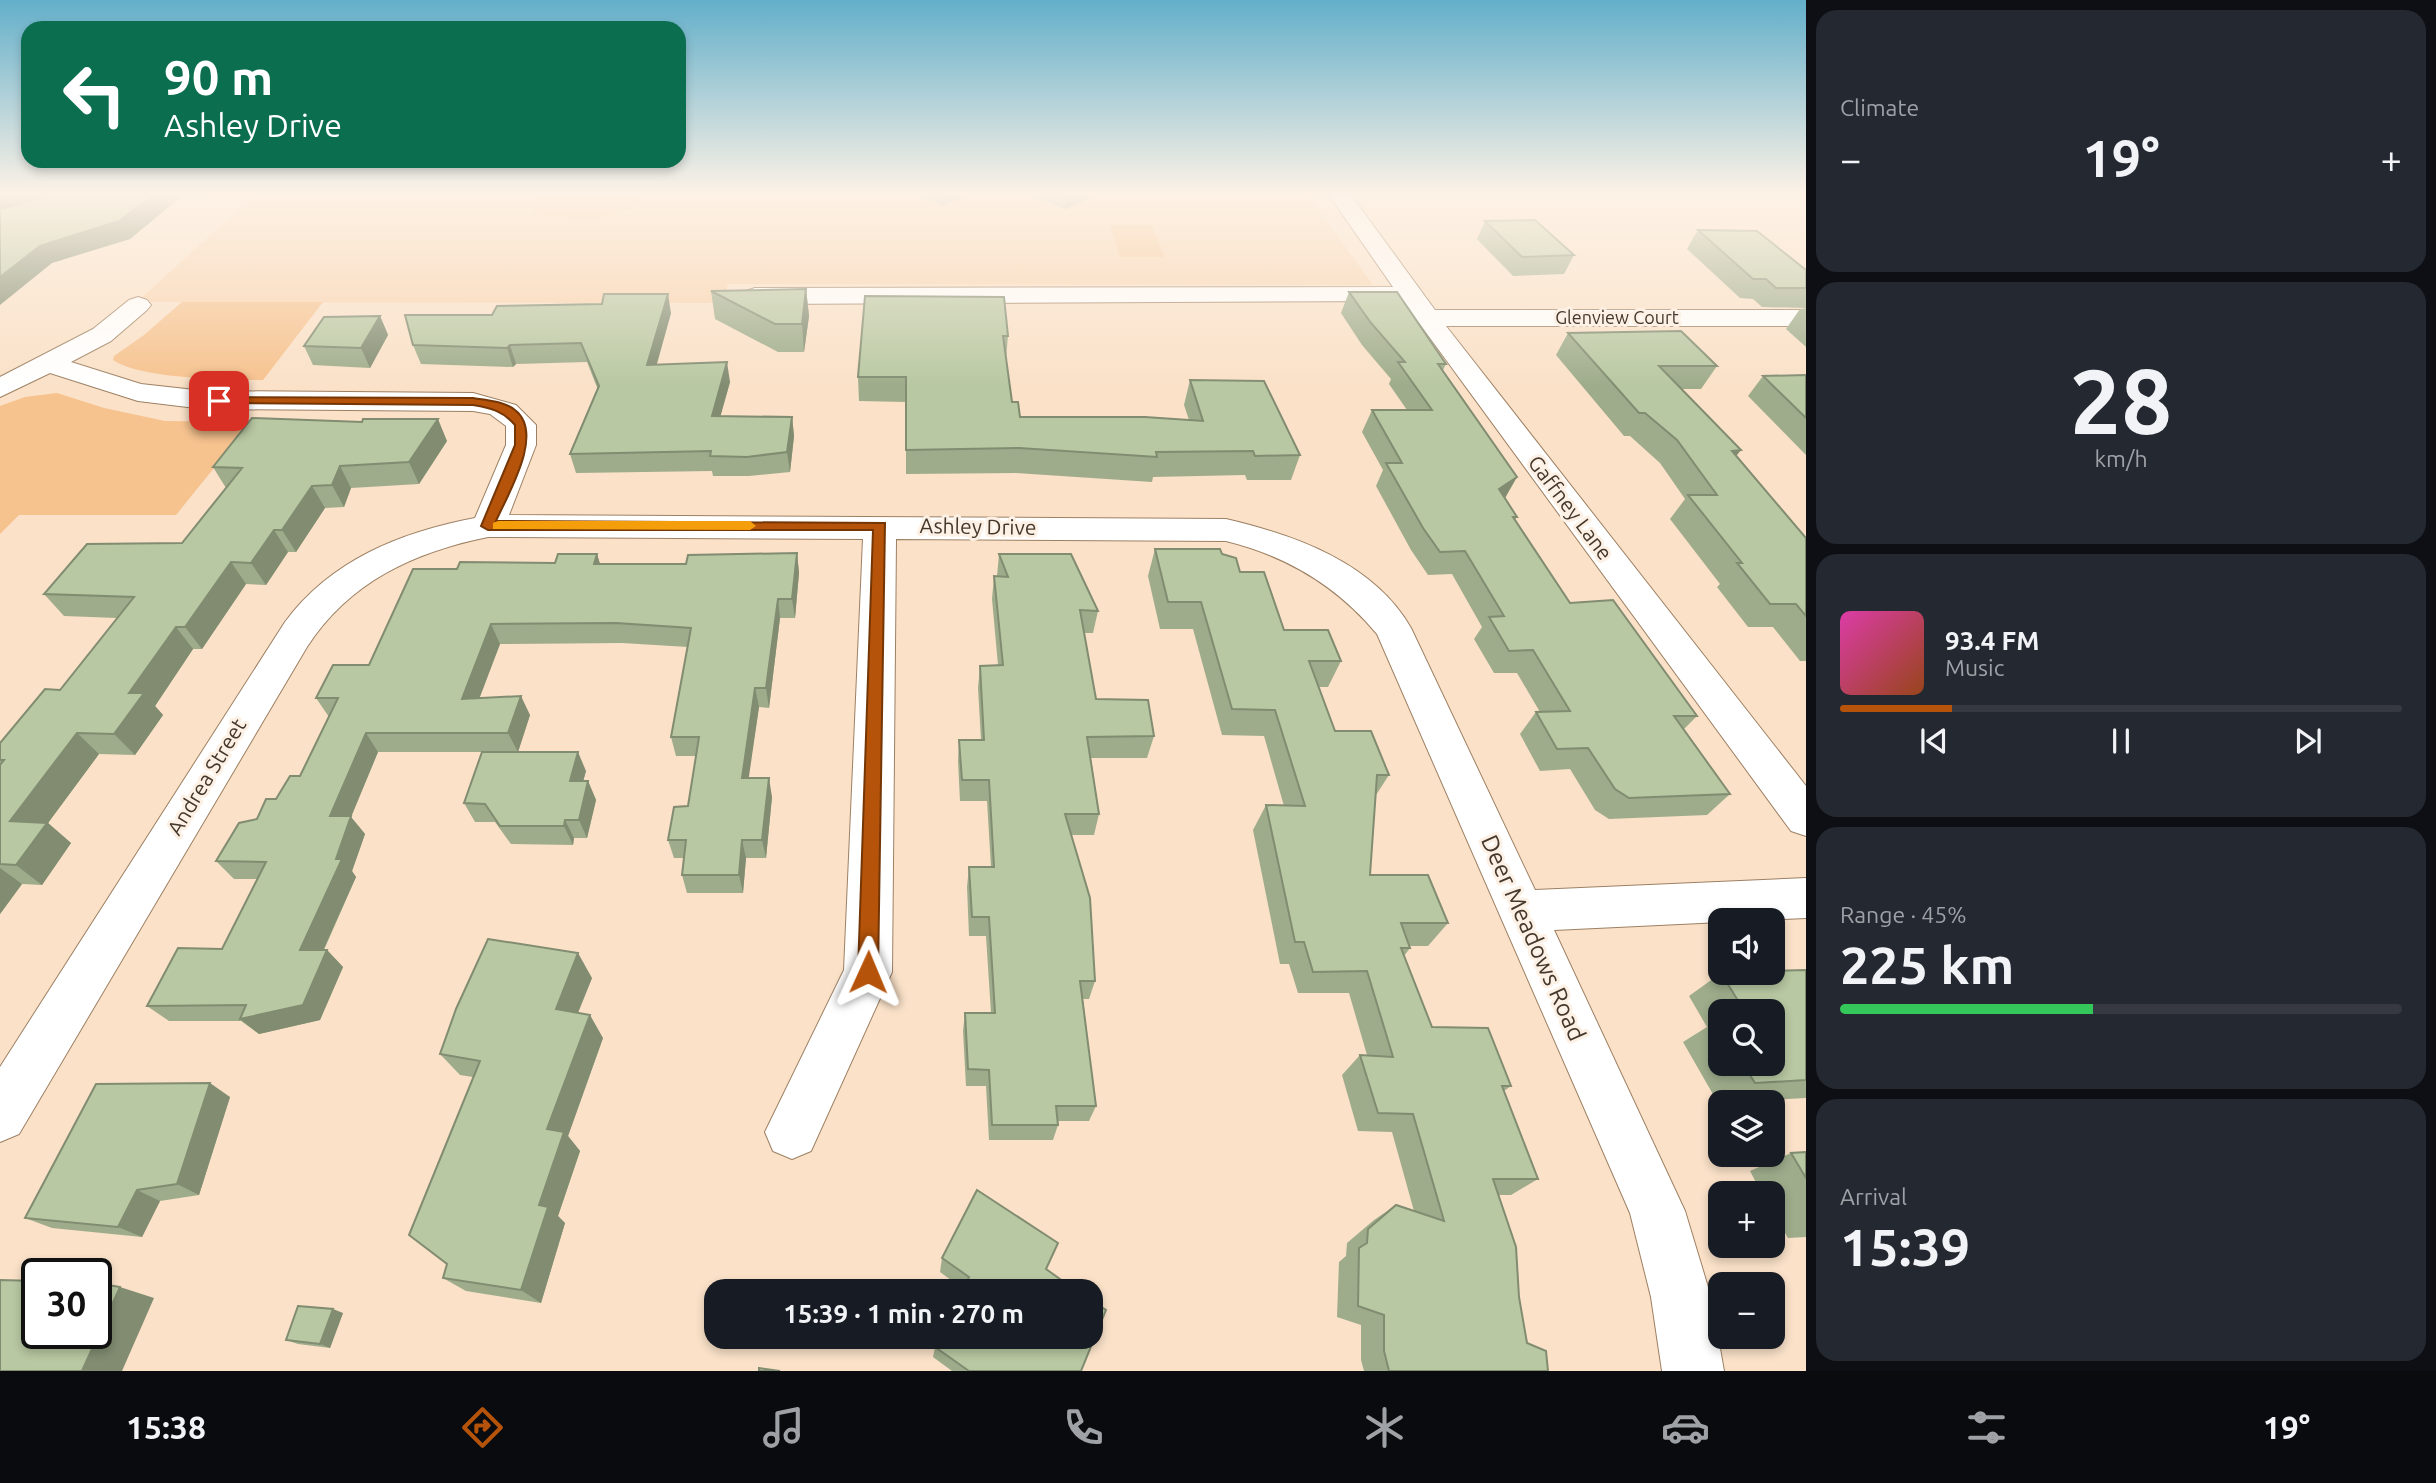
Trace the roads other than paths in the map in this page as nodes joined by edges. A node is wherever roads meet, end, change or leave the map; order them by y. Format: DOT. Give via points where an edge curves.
graph roads {
  1 [pos="1385,259"];
  2 [pos="728,296"];
  3 [pos="138,305"];
  4 [pos="1419,307"];
  5 [pos="1806,318"];
  6 [pos="50,364"];
  7 [pos="0,388"];
  8 [pos="488,526"];
  9 [pos="880,526"];
  10 [pos="1297,552"];
  11 [pos="1806,818"];
  12 [pos="1806,898"];
  13 [pos="1521,911"];
  14 [pos="0,1115"];
  15 [pos="792,1132"];
  16 [pos="1693,1371"];
  1 -- 4 [label="street, Gaffney Lane"];
  2 -- 4 [label="street, Glenview Court"];
  3 -- 6 [label="street" via="102,335"];
  4 -- 5 [label="street, Glenview Court"];
  4 -- 11 [label="street, Gaffney Lane"];
  6 -- 7 [label="street"];
  6 -- 8 [label="street" via="138,391 204,400 492,404 511,412 521,425 521,445"];
  8 -- 9 [label="street, Ashley Drive"];
  8 -- 14 [label="street, Andrea Street" via="410,545 348,578 314,610 281,656"];
  9 -- 10 [label="street, Ashley Drive" via="1226,530"];
  9 -- 15 [label="street" via="868,972"];
  10 -- 13 [label="street, Deer Meadows Road" via="1346,581 1371,601 1393,628"];
  12 -- 13 [label="street"];
  13 -- 16 [label="street, Deer Meadows Road" via="1657,1211 1681,1297"];
}
